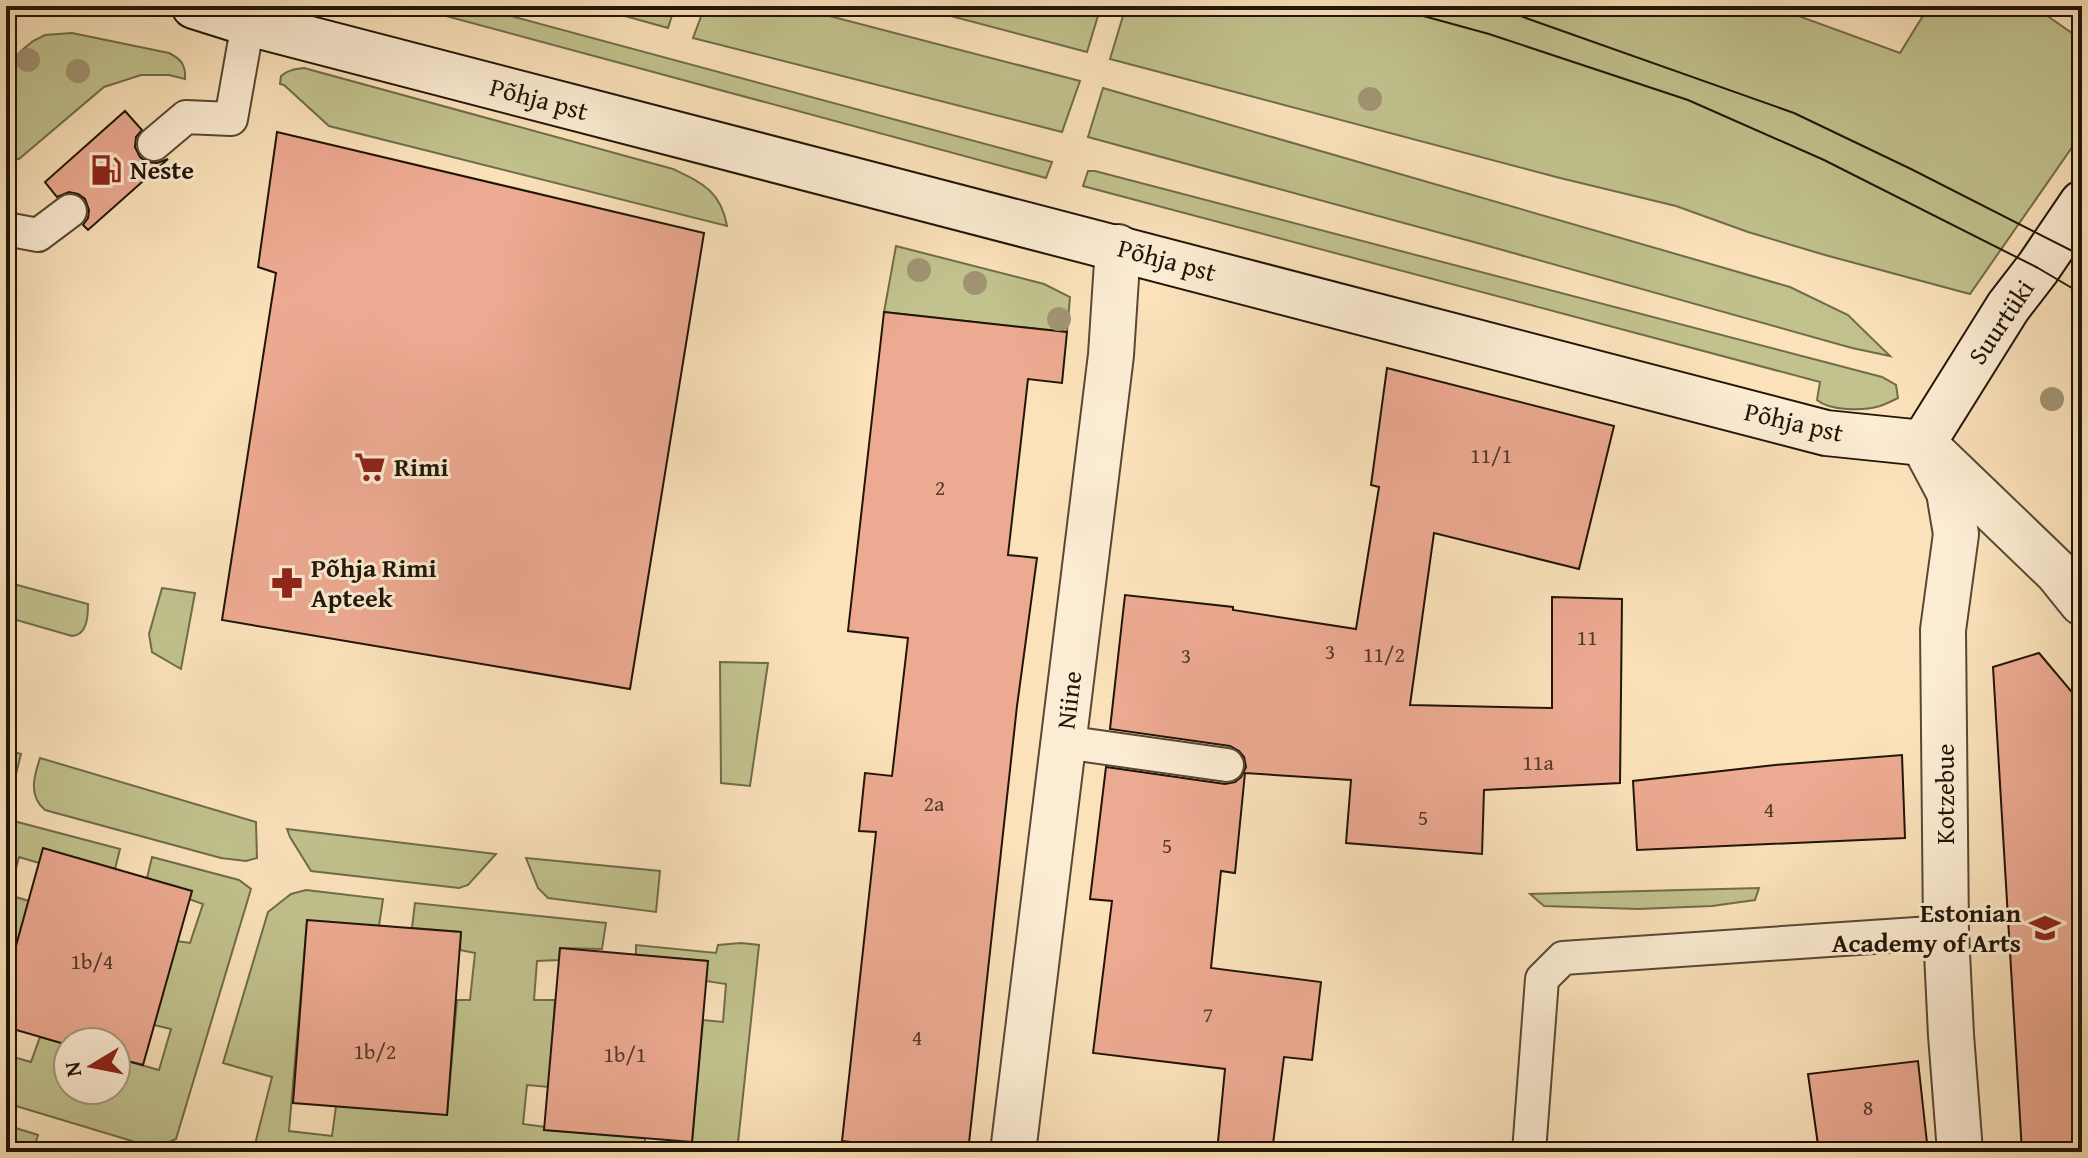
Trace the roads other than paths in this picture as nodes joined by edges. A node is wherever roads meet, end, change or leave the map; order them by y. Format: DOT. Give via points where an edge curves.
graph roads {
  1 [pos="194,6"];
  2 [pos="248,23"];
  3 [pos="154,144"];
  4 [pos="2082,203"];
  5 [pos="70,211"];
  6 [pos="6,229"];
  7 [pos="1118,247"];
  8 [pos="1923,443"];
  9 [pos="2082,603"];
  10 [pos="1064,742"];
  11 [pos="1227,765"];
  12 [pos="1946,932"];
  13 [pos="1013,1152"];
  14 [pos="1529,1152"];
  15 [pos="1960,1152"];
  1 -- 2 [label="main road, Põhja pst"];
  2 -- 3 [label="lane" via="231,119 186,117"];
  2 -- 7 [label="main road, Põhja pst"];
  4 -- 8 [label="main road, Suurtüki" via="2008,307"];
  5 -- 6 [label="lane" via="38,235"];
  7 -- 8 [label="main road, Põhja pst" via="1826,433"];
  7 -- 10 [label="main road, Niine" via="1111,355"];
  8 -- 9 [label="main road" via="2057,572"];
  8 -- 12 [label="main road, Kotzebue" via="1949,492 1956,534 1943,630"];
  10 -- 11 [label="lane"];
  10 -- 13 [label="main road, Niine"];
  12 -- 14 [label="lane" via="1563,958 1542,979"];
  12 -- 15 [label="main road, Kotzebue"];
}
